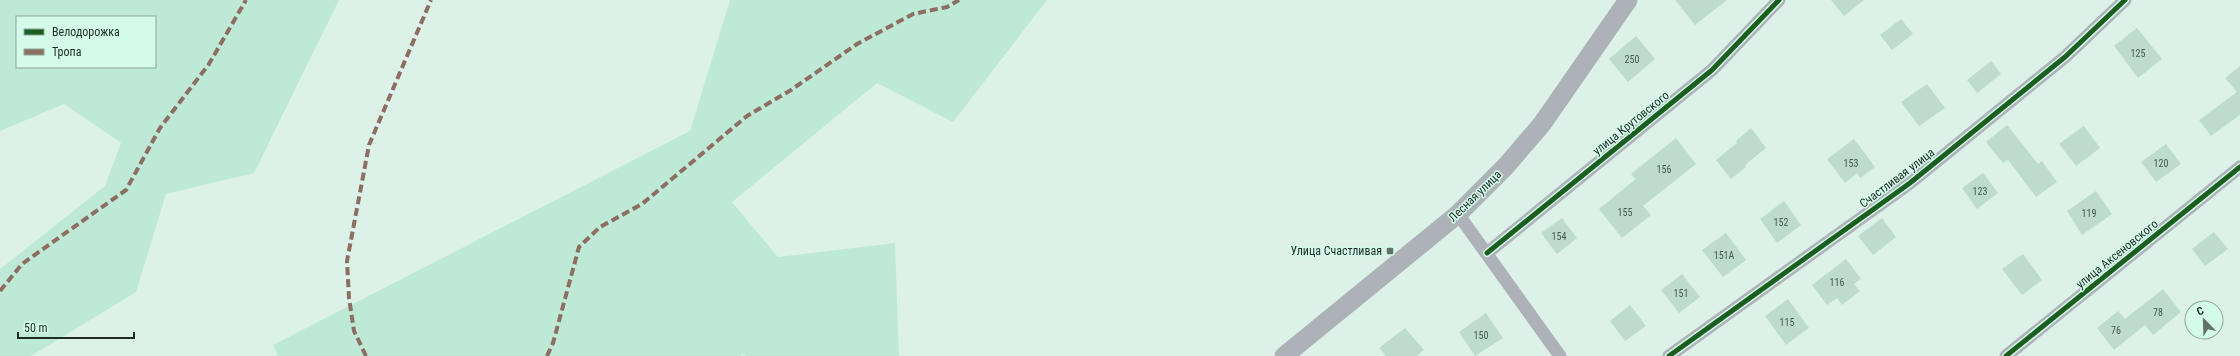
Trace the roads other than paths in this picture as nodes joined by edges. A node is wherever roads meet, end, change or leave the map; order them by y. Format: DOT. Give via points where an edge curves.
graph roads {
  1 [pos="1628,0"];
  2 [pos="1779,0"];
  3 [pos="2125,0"];
  4 [pos="2240,167"];
  5 [pos="1458,214"];
  6 [pos="1487,253"];
  7 [pos="1284,356"];
  8 [pos="1560,356"];
  9 [pos="1669,356"];
  10 [pos="2006,356"];
  1 -- 5 [label="main road, Лесная улица" via="1542,124 1506,166"];
  2 -- 6 [label="street, улица Крутовского" via="1712,70"];
  3 -- 9 [label="street, Счастливая улица" via="2065,57 1910,182"];
  4 -- 10 [label="street, улица Аксеновского"];
  5 -- 6 [label="street"];
  5 -- 7 [label="main road, Лесная улица"];
  6 -- 8 [label="street"];
}
